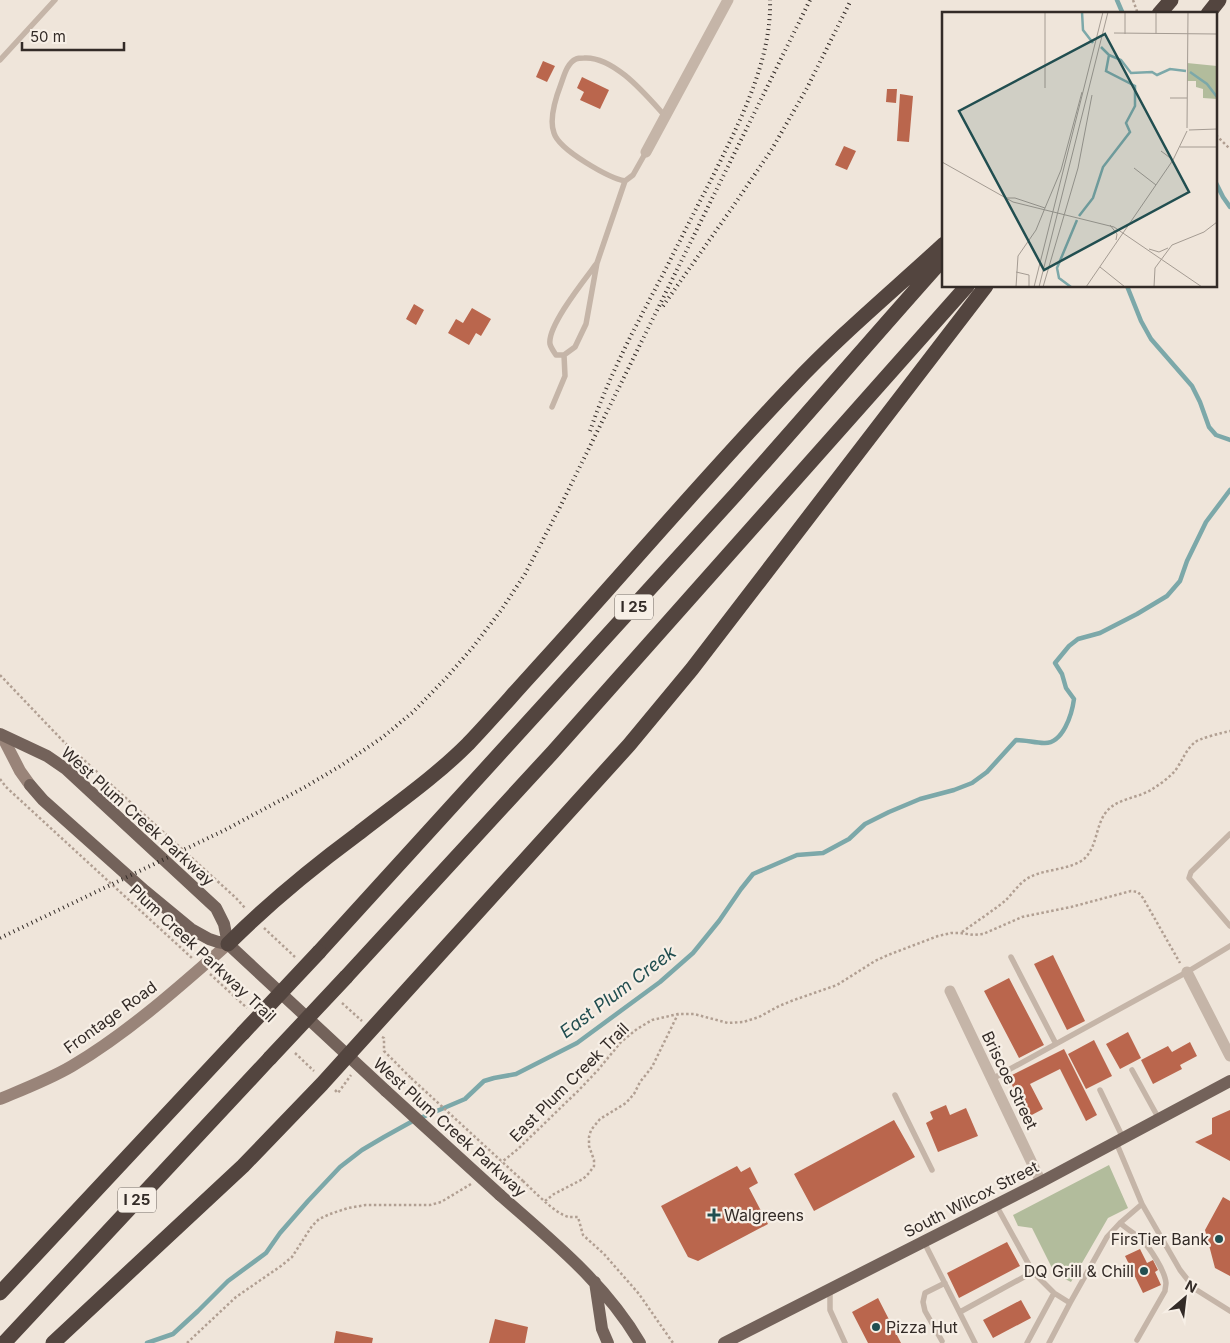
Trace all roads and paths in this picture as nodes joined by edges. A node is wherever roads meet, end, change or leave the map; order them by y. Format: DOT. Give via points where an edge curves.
graph roads {
  1 [pos="55,0"];
  2 [pos="728,0"];
  3 [pos="1133,0"];
  4 [pos="1171,0"];
  5 [pos="1219,0"];
  6 [pos="1137,12"];
  7 [pos="1161,12"];
  8 [pos="1210,12"];
  9 [pos="0,60"];
  10 [pos="665,116"];
  11 [pos="1218,137"];
  12 [pos="1230,149"];
  13 [pos="646,152"];
  14 [pos="626,181"];
  15 [pos="942,246"];
  16 [pos="942,260"];
  17 [pos="597,263"];
  18 [pos="965,288"];
  19 [pos="984,288"];
  20 [pos="564,355"];
  21 [pos="552,407"];
  22 [pos="0,674"];
  23 [pos="1230,731"];
  24 [pos="1,735"];
  25 [pos="0,779"];
  26 [pos="1230,834"];
  27 [pos="254,918"];
  28 [pos="1230,926"];
  29 [pos="960,933"];
  30 [pos="228,944"];
  31 [pos="1230,946"];
  32 [pos="1011,958"];
  33 [pos="297,959"];
  34 [pos="202,967"];
  35 [pos="1187,972"];
  36 [pos="950,991"];
  37 [pos="340,1000"];
  38 [pos="252,1014"];
  39 [pos="678,1014"];
  40 [pos="371,1029"];
  41 [pos="384,1038"];
  42 [pos="1056,1044"];
  43 [pos="377,1045"];
  44 [pos="289,1047"];
  45 [pos="1230,1056"];
  46 [pos="353,1061"];
  47 [pos="1132,1070"];
  48 [pos="992,1080"];
  49 [pos="325,1081"];
  50 [pos="1230,1081"];
  51 [pos="1100,1090"];
  52 [pos="895,1095"];
  53 [pos="0,1099"];
  54 [pos="1159,1119"];
  55 [pos="1120,1140"];
  56 [pos="491,1170"];
  57 [pos="932,1170"];
  58 [pos="476,1180"];
  59 [pos="1041,1182"];
  60 [pos="545,1202"];
  61 [pos="1142,1204"];
  62 [pos="996,1205"];
  63 [pos="1120,1222"];
  64 [pos="924,1242"];
  65 [pos="1032,1272"];
  66 [pos="594,1282"];
  67 [pos="945,1283"];
  68 [pos="830,1289"];
  69 [pos="1054,1293"];
  70 [pos="0,1294"];
  71 [pos="1070,1302"];
  72 [pos="1230,1311"];
  73 [pos="960,1312"];
  74 [pos="1138,1340"];
  75 [pos="942,1341"];
  76 [pos="4,1343"];
  77 [pos="53,1343"];
  78 [pos="187,1343"];
  79 [pos="608,1343"];
  80 [pos="640,1343"];
  81 [pos="673,1343"];
  82 [pos="724,1343"];
  83 [pos="845,1343"];
  84 [pos="976,1343"];
  85 [pos="1027,1343"];
  86 [pos="1049,1343"];
  1 -- 9 [label="lane"];
  2 -- 10 [label="street"];
  3 -- 6 [label="path"];
  4 -- 7 [label="highway"];
  5 -- 8 [label="highway"];
  10 -- 13 [label="street"];
  10 -- 14 [label="lane" via="611,65 592,57 577,58 568,66 555,102 554,133 561,144 580,159 606,175"];
  11 -- 12 [label="path"];
  13 -- 14 [label="lane"];
  14 -- 17 [label="lane"];
  15 -- 27 [label="highway" via="838,340 750,430 467,744 438,771"];
  16 -- 70 [label="highway, I 25, bridge" via="578,669"];
  17 -- 20 [label="lane" via="586,324 575,347"];
  17 -- 20 [label="lane" via="552,330 550,344 556,355"];
  18 -- 76 [label="highway, I 25, bridge" via="553,752"];
  19 -- 40 [label="highway" via="629,745"];
  20 -- 21 [label="lane" via="565,376"];
  22 -- 27 [label="path" via="63,741"];
  23 -- 29 [label="path, East Plum Creek Trail" via="1195,741 1171,775 1149,791 1108,810 1084,859 1077,864 1027,878 996,908"];
  24 -- 30 [label="main road, West Plum Creek Parkway" via="20,771 43,800 191,929"];
  24 -- 30 [label="main road, West Plum Creek Parkway" via="47,756 66,769 216,908 224,924"];
  25 -- 34 [label="path, Plum Creek Parkway Trail"];
  26 -- 28 [label="lane" via="1190,872 1190,878"];
  27 -- 30 [label="highway"];
  27 -- 33 [label="path"];
  29 -- 35 [label="path" via="984,934 1022,918 1130,891 1138,892"];
  29 -- 39 [label="path, East Plum Creek Trail" via="938,936 888,955 837,985 743,1022 728,1023 694,1014"];
  30 -- 34 [label="main road, Frontage Road"];
  30 -- 46 [label="main road, West Plum Creek Parkway"];
  31 -- 35 [label="lane"];
  32 -- 42 [label="lane"];
  34 -- 38 [label="path, Plum Creek Parkway Trail"];
  34 -- 53 [label="main road, Frontage Road" via="89,1055 43,1081"];
  35 -- 42 [label="lane"];
  35 -- 45 [label="street"];
  36 -- 48 [label="street, Briscoe Street"];
  37 -- 40 [label="path"];
  39 -- 56 [label="path, East Plum Creek Trail" via="652,1020 621,1042 579,1090 518,1150"];
  39 -- 60 [label="path" via="652,1067 634,1094 626,1103 600,1119 591,1130 589,1146 594,1166 590,1173"];
  40 -- 41 [label="path"];
  40 -- 46 [label="highway"];
  41 -- 43 [label="path"];
  41 -- 60 [label="path, bridge" via="384,1050 411,1078"];
  42 -- 48 [label="lane"];
  44 -- 49 [label="path"];
  46 -- 49 [label="highway"];
  46 -- 49 [label="path" via="338,1093"];
  46 -- 66 [label="main road, West Plum Creek Parkway, bridge"];
  47 -- 54 [label="lane"];
  48 -- 59 [label="street, Briscoe Street"];
  49 -- 77 [label="highway" via="243,1166"];
  50 -- 54 [label="main road, South Wilcox Street"];
  51 -- 55 [label="lane"];
  52 -- 57 [label="lane"];
  54 -- 55 [label="main road, South Wilcox Street"];
  55 -- 59 [label="main road, South Wilcox Street"];
  55 -- 61 [label="lane"];
  58 -- 78 [label="path" via="441,1202 430,1205 366,1205 348,1208 319,1220 292,1257 236,1297"];
  59 -- 62 [label="main road, South Wilcox Street"];
  60 -- 81 [label="path" via="569,1217 578,1217 583,1235 639,1294"];
  61 -- 63 [label="lane"];
  61 -- 72 [label="lane" via="1180,1270 1195,1289"];
  62 -- 64 [label="main road, South Wilcox Street"];
  62 -- 65 [label="lane"];
  63 -- 71 [label="lane" via="1107,1237"];
  63 -- 74 [label="lane" via="1149,1248 1166,1284"];
  64 -- 67 [label="lane"];
  64 -- 68 [label="main road, South Wilcox Street"];
  65 -- 69 [label="lane"];
  65 -- 73 [label="lane"];
  66 -- 79 [label="main road" via="602,1329"];
  66 -- 80 [label="main road, West Plum Creek Parkway" via="616,1307"];
  67 -- 73 [label="lane"];
  67 -- 75 [label="lane" via="925,1294 923,1302"];
  68 -- 82 [label="main road, South Wilcox Street"];
  68 -- 83 [label="lane" via="830,1310"];
  69 -- 71 [label="lane"];
  69 -- 85 [label="lane"];
  71 -- 86 [label="lane"];
  73 -- 84 [label="lane"];
}
